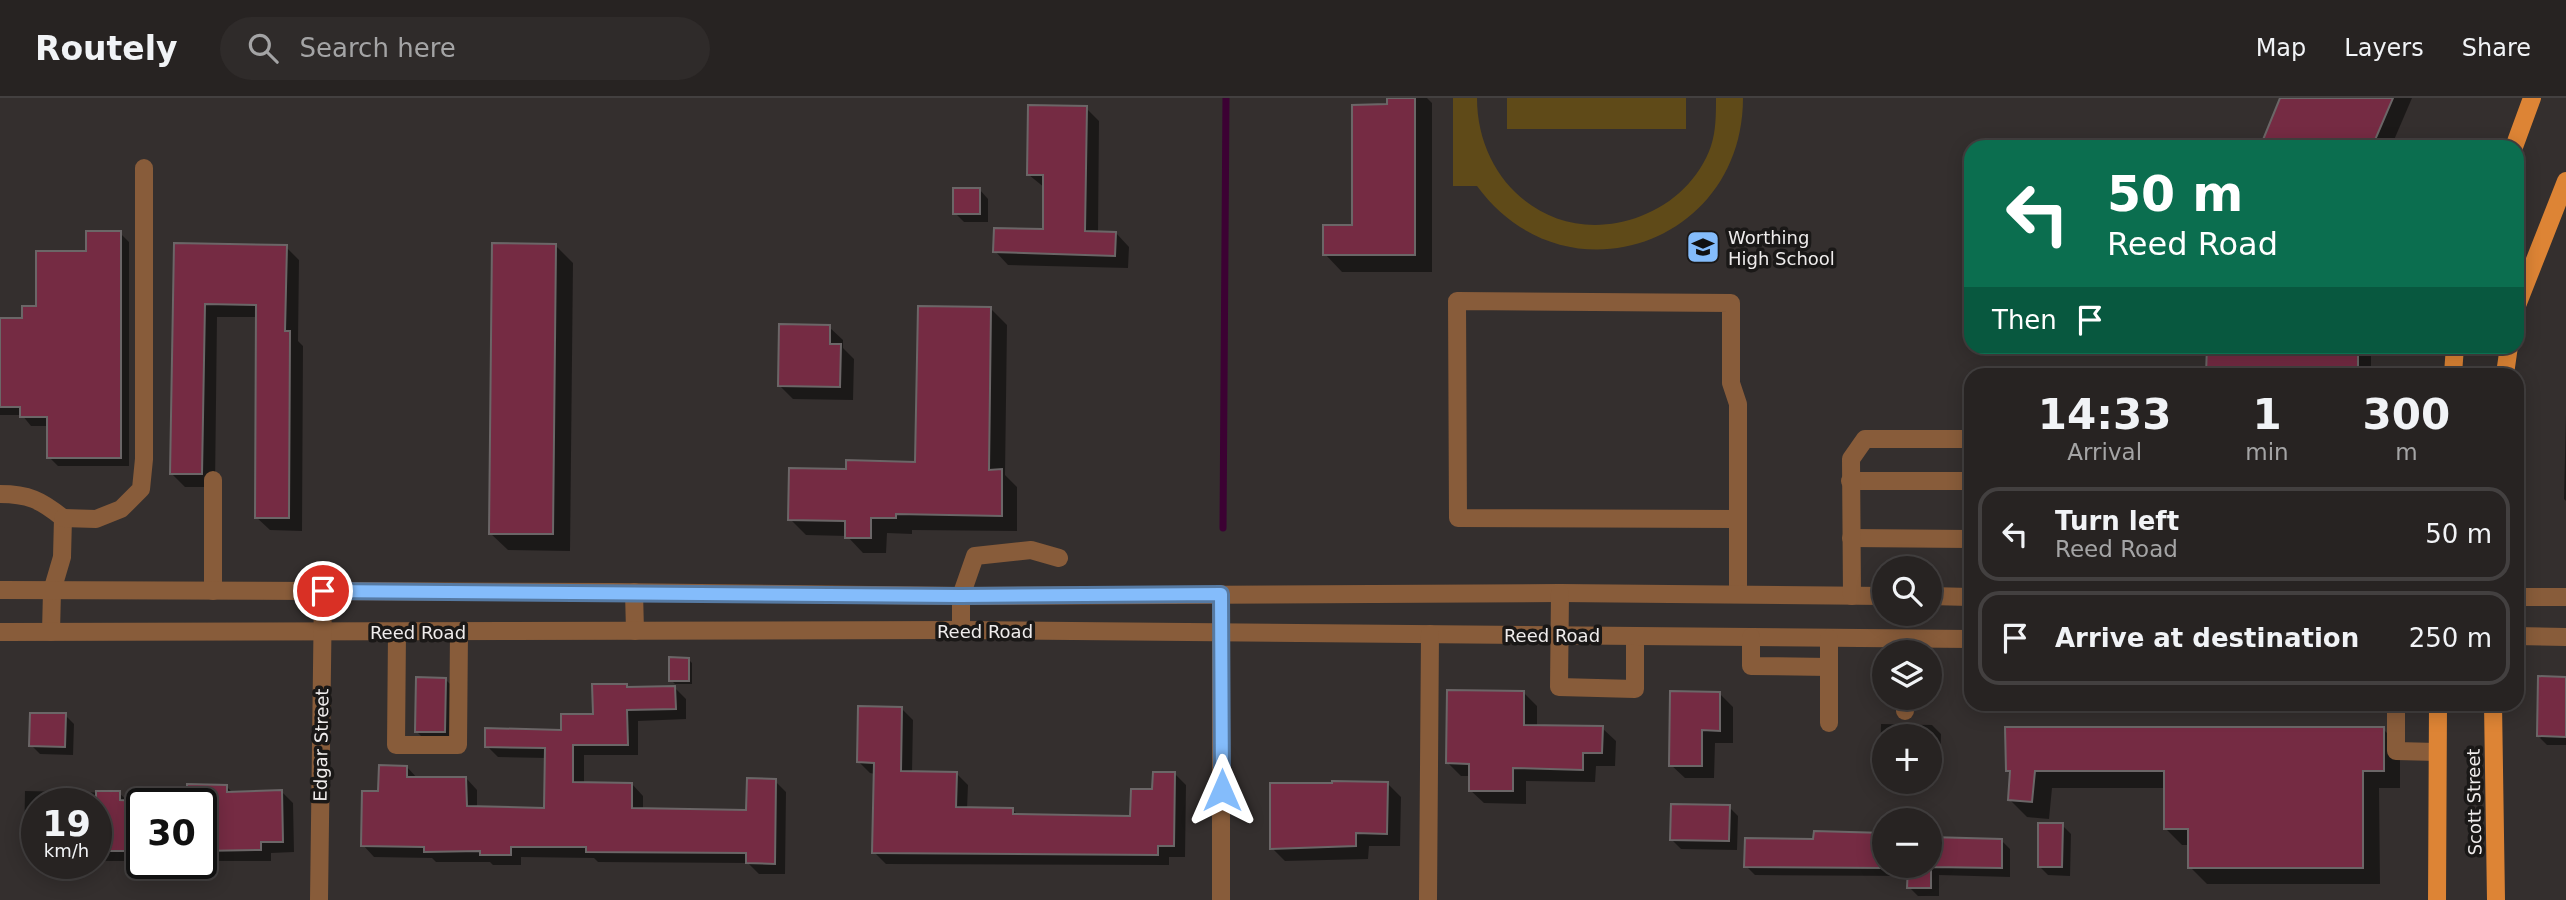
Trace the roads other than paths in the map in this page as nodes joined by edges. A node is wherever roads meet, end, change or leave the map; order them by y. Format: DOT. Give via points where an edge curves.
graph roads {
  1 [pos="2532,98"];
  2 [pos="2517,140"];
  3 [pos="145,168"];
  4 [pos="2566,181"];
  5 [pos="2524,288"];
  6 [pos="1964,439"];
  7 [pos="213,480"];
  8 [pos="1850,481"];
  9 [pos="1964,481"];
  10 [pos="0,494"];
  11 [pos="63,518"];
  12 [pos="1737,519"];
  13 [pos="1851,538"];
  14 [pos="1964,539"];
  15 [pos="1059,558"];
  16 [pos="0,590"];
  17 [pos="52,591"];
  18 [pos="213,591"];
  19 [pos="323,591"];
  20 [pos="634,592"];
  21 [pos="1560,593"];
  22 [pos="1221,594"];
  23 [pos="1738,594"];
  24 [pos="961,596"];
  25 [pos="1852,596"];
  26 [pos="1872,596"];
  27 [pos="1942,596"];
  28 [pos="1964,597"];
  29 [pos="2524,597"];
  30 [pos="2566,597"];
  31 [pos="961,630"];
  32 [pos="635,631"];
  33 [pos="0,632"];
  34 [pos="51,632"];
  35 [pos="397,632"];
  36 [pos="458,632"];
  37 [pos="1222,632"];
  38 [pos="323,633"];
  39 [pos="1430,634"];
  40 [pos="1560,635"];
  41 [pos="1635,636"];
  42 [pos="2524,636"];
  43 [pos="1751,637"];
  44 [pos="2566,637"];
  45 [pos="1829,638"];
  46 [pos="1964,640"];
  47 [pos="1872,642"];
  48 [pos="1942,642"];
  49 [pos="1829,667"];
  50 [pos="2396,711"];
  51 [pos="2438,711"];
  52 [pos="2493,711"];
  53 [pos="1829,723"];
  54 [pos="2437,752"];
  55 [pos="319,900"];
  56 [pos="1221,900"];
  57 [pos="1428,900"];
  58 [pos="2437,900"];
  59 [pos="2496,900"];
  1 -- 2 [label="main road"];
  3 -- 11 [label="street" via="141,489 121,509 96,519"];
  4 -- 5 [label="main road"];
  6 -- 8 [label="street" via="1865,439 1851,459"];
  7 -- 18 [label="street"];
  8 -- 9 [label="street"];
  8 -- 13 [label="street"];
  10 -- 11 [label="street" via="42,501"];
  11 -- 17 [label="street" via="62,557"];
  12 -- 12 [label="street" via="1458,518 1457,301 1731,303 1731,383 1738,404"];
  12 -- 23 [label="street"];
  13 -- 14 [label="street"];
  13 -- 25 [label="street"];
  15 -- 24 [label="street" via="1031,550 975,556"];
  16 -- 17 [label="street, Reed Road"];
  17 -- 18 [label="street, Reed Road"];
  17 -- 34 [label="street"];
  18 -- 19 [label="street, Reed Road"];
  19 -- 20 [label="street, Reed Road"];
  19 -- 38 [label="street, Edgar Street"];
  20 -- 24 [label="street, Reed Road"];
  20 -- 32 [label="street"];
  21 -- 22 [label="street, Reed Road"];
  21 -- 23 [label="street, Reed Road"];
  21 -- 40 [label="street"];
  22 -- 24 [label="street, Reed Road"];
  22 -- 37 [label="street"];
  23 -- 25 [label="street, Reed Road"];
  24 -- 31 [label="street"];
  25 -- 26 [label="street, Reed Road"];
  27 -- 28 [label="street"];
  29 -- 30 [label="street"];
  31 -- 32 [label="street, Reed Road"];
  31 -- 37 [label="street, Reed Road"];
  32 -- 36 [label="street, Reed Road"];
  33 -- 34 [label="street, Reed Road"];
  34 -- 38 [label="street, Reed Road"];
  35 -- 36 [label="street, Reed Road"];
  35 -- 36 [label="street" via="396,744 458,745"];
  35 -- 38 [label="street, Reed Road"];
  37 -- 39 [label="street, Reed Road"];
  37 -- 56 [label="street"];
  38 -- 55 [label="street, Edgar Street"];
  39 -- 40 [label="street, Reed Road"];
  39 -- 57 [label="street"];
  40 -- 41 [label="street, Reed Road"];
  40 -- 41 [label="street" via="1559,687 1635,689"];
  41 -- 43 [label="street, Reed Road"];
  42 -- 44 [label="street"];
  43 -- 45 [label="street, Reed Road"];
  43 -- 49 [label="street" via="1751,666"];
  45 -- 47 [label="street, Reed Road"];
  45 -- 49 [label="street"];
  46 -- 48 [label="street, Reed Road"];
  49 -- 53 [label="street"];
  50 -- 54 [label="street" via="2396,751"];
  51 -- 54 [label="main road, Scott Street"];
  52 -- 59 [label="main road, Scott Street"];
  54 -- 58 [label="main road, Scott Street"];
}
